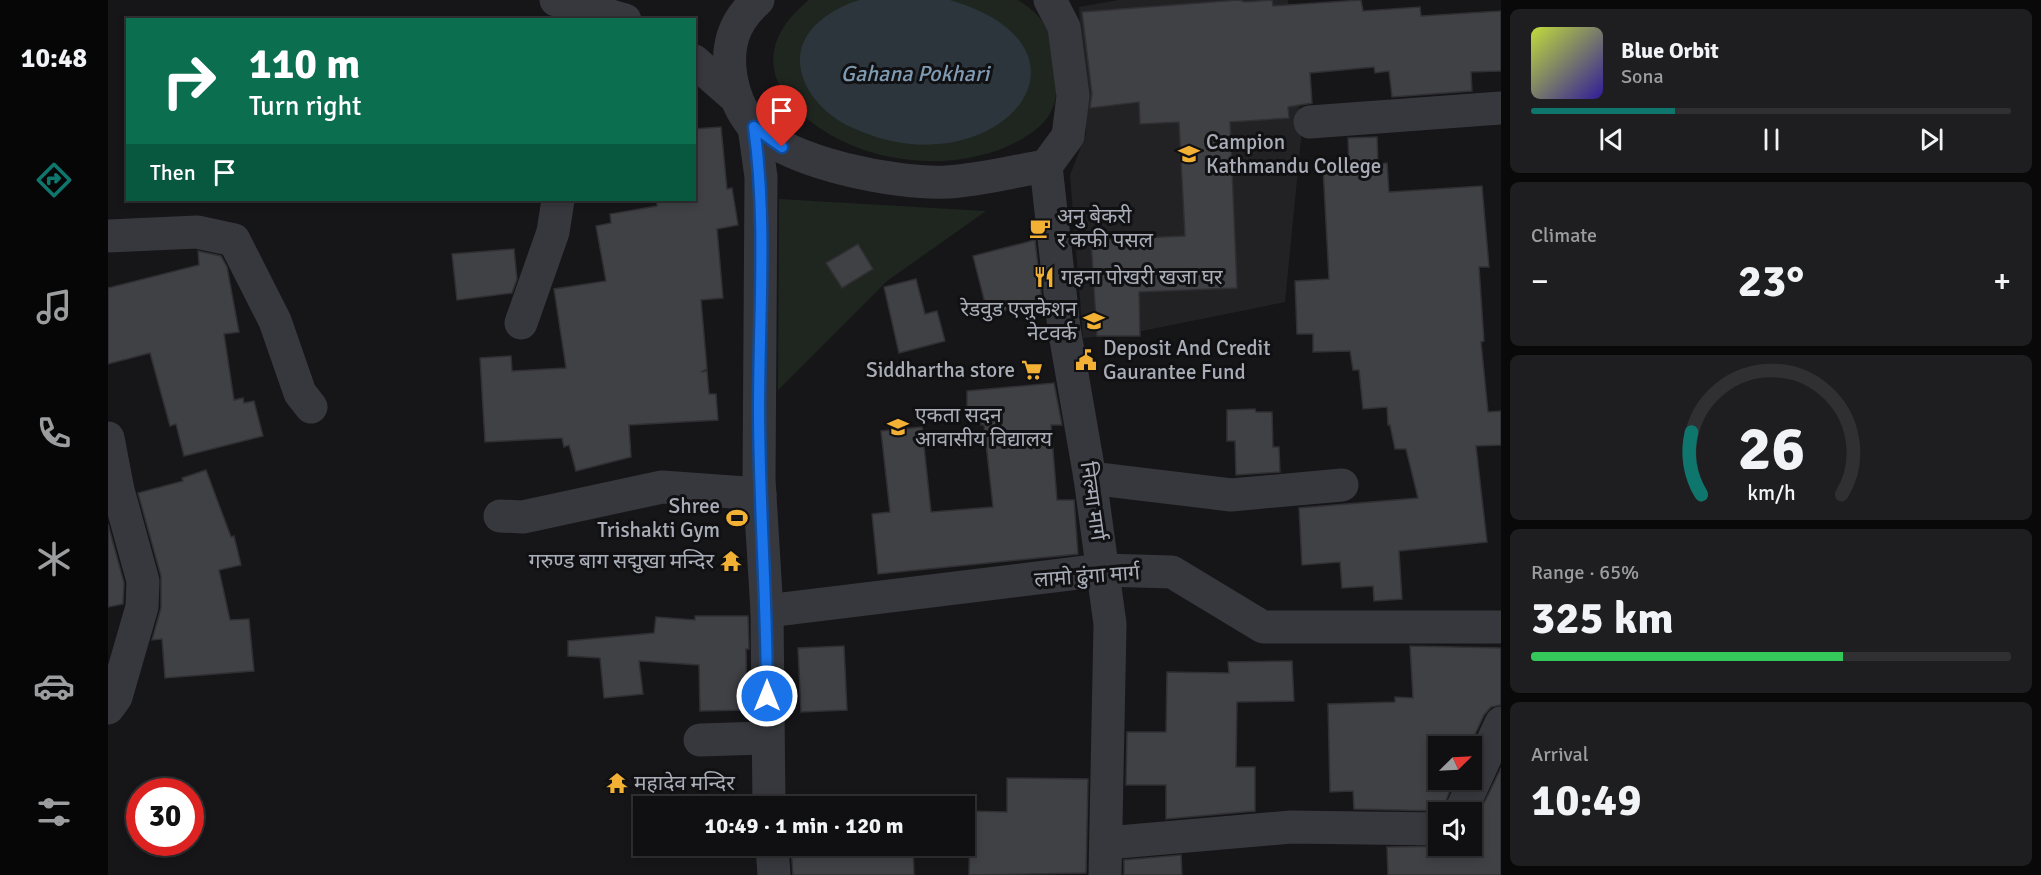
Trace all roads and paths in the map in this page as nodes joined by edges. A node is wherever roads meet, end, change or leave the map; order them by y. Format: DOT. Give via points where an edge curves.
graph roads {
  1 [pos="554,0"];
  2 [pos="640,0"];
  3 [pos="758,0"];
  4 [pos="1050,0"];
  5 [pos="556,18"];
  6 [pos="618,18"];
  7 [pos="639,18"];
  8 [pos="696,63"];
  9 [pos="734,96"];
  10 [pos="1501,108"];
  11 [pos="1310,122"];
  12 [pos="754,127"];
  13 [pos="1046,166"];
  14 [pos="558,201"];
  15 [pos="108,236"];
  16 [pos="521,323"];
  17 [pos="311,407"];
  18 [pos="108,438"];
  19 [pos="1090,478"];
  20 [pos="1342,485"];
  21 [pos="760,494"];
  22 [pos="500,516"];
  23 [pos="1102,570"];
  24 [pos="767,611"];
  25 [pos="1501,627"];
  26 [pos="108,708"];
  27 [pos="1501,723"];
  28 [pos="766,738"];
  29 [pos="700,740"];
  30 [pos="769,796"];
  31 [pos="1465,802"];
  32 [pos="1428,829"];
  33 [pos="1107,843"];
  34 [pos="773,856"];
  35 [pos="774,875"];
  36 [pos="1105,875"];
  1 -- 5 [label="street"];
  1 -- 6 [label="street"];
  2 -- 7 [label="street"];
  3 -- 9 [label="street" via="737,22 730,40"];
  4 -- 13 [label="street" via="1065,27 1073,96 1068,136"];
  8 -- 9 [label="street"];
  9 -- 12 [label="street"];
  10 -- 11 [label="street"];
  12 -- 13 [label="street" via="782,147 802,155 878,176 946,182"];
  12 -- 21 [label="street" via="761,177"];
  13 -- 19 [label="street, निल्मा मार्ग" via="1064,328"];
  14 -- 16 [label="street" via="553,232"];
  15 -- 17 [label="street" via="197,232 234,240 274,321 300,393"];
  18 -- 26 [label="street" via="143,581 142,608 117,697"];
  19 -- 20 [label="street" via="1231,495"];
  19 -- 23 [label="street, निल्मा मार्ग"];
  21 -- 22 [label="street" via="662,487 523,517"];
  21 -- 24 [label="street"];
  23 -- 24 [label="street, लामो ढुंगा मार्ग"];
  23 -- 25 [label="street, लामो ढुंगा मार्ग" via="1172,572 1263,627"];
  23 -- 33 [label="street, निल्मा मार्ग" via="1110,624"];
  24 -- 28 [label="street"];
  27 -- 31 [label="street"];
  28 -- 29 [label="street"];
  28 -- 30 [label="street"];
  32 -- 33 [label="street" via="1292,827"];
  33 -- 36 [label="street, निल्मा मार्ग"];
  34 -- 35 [label="street"];
}
